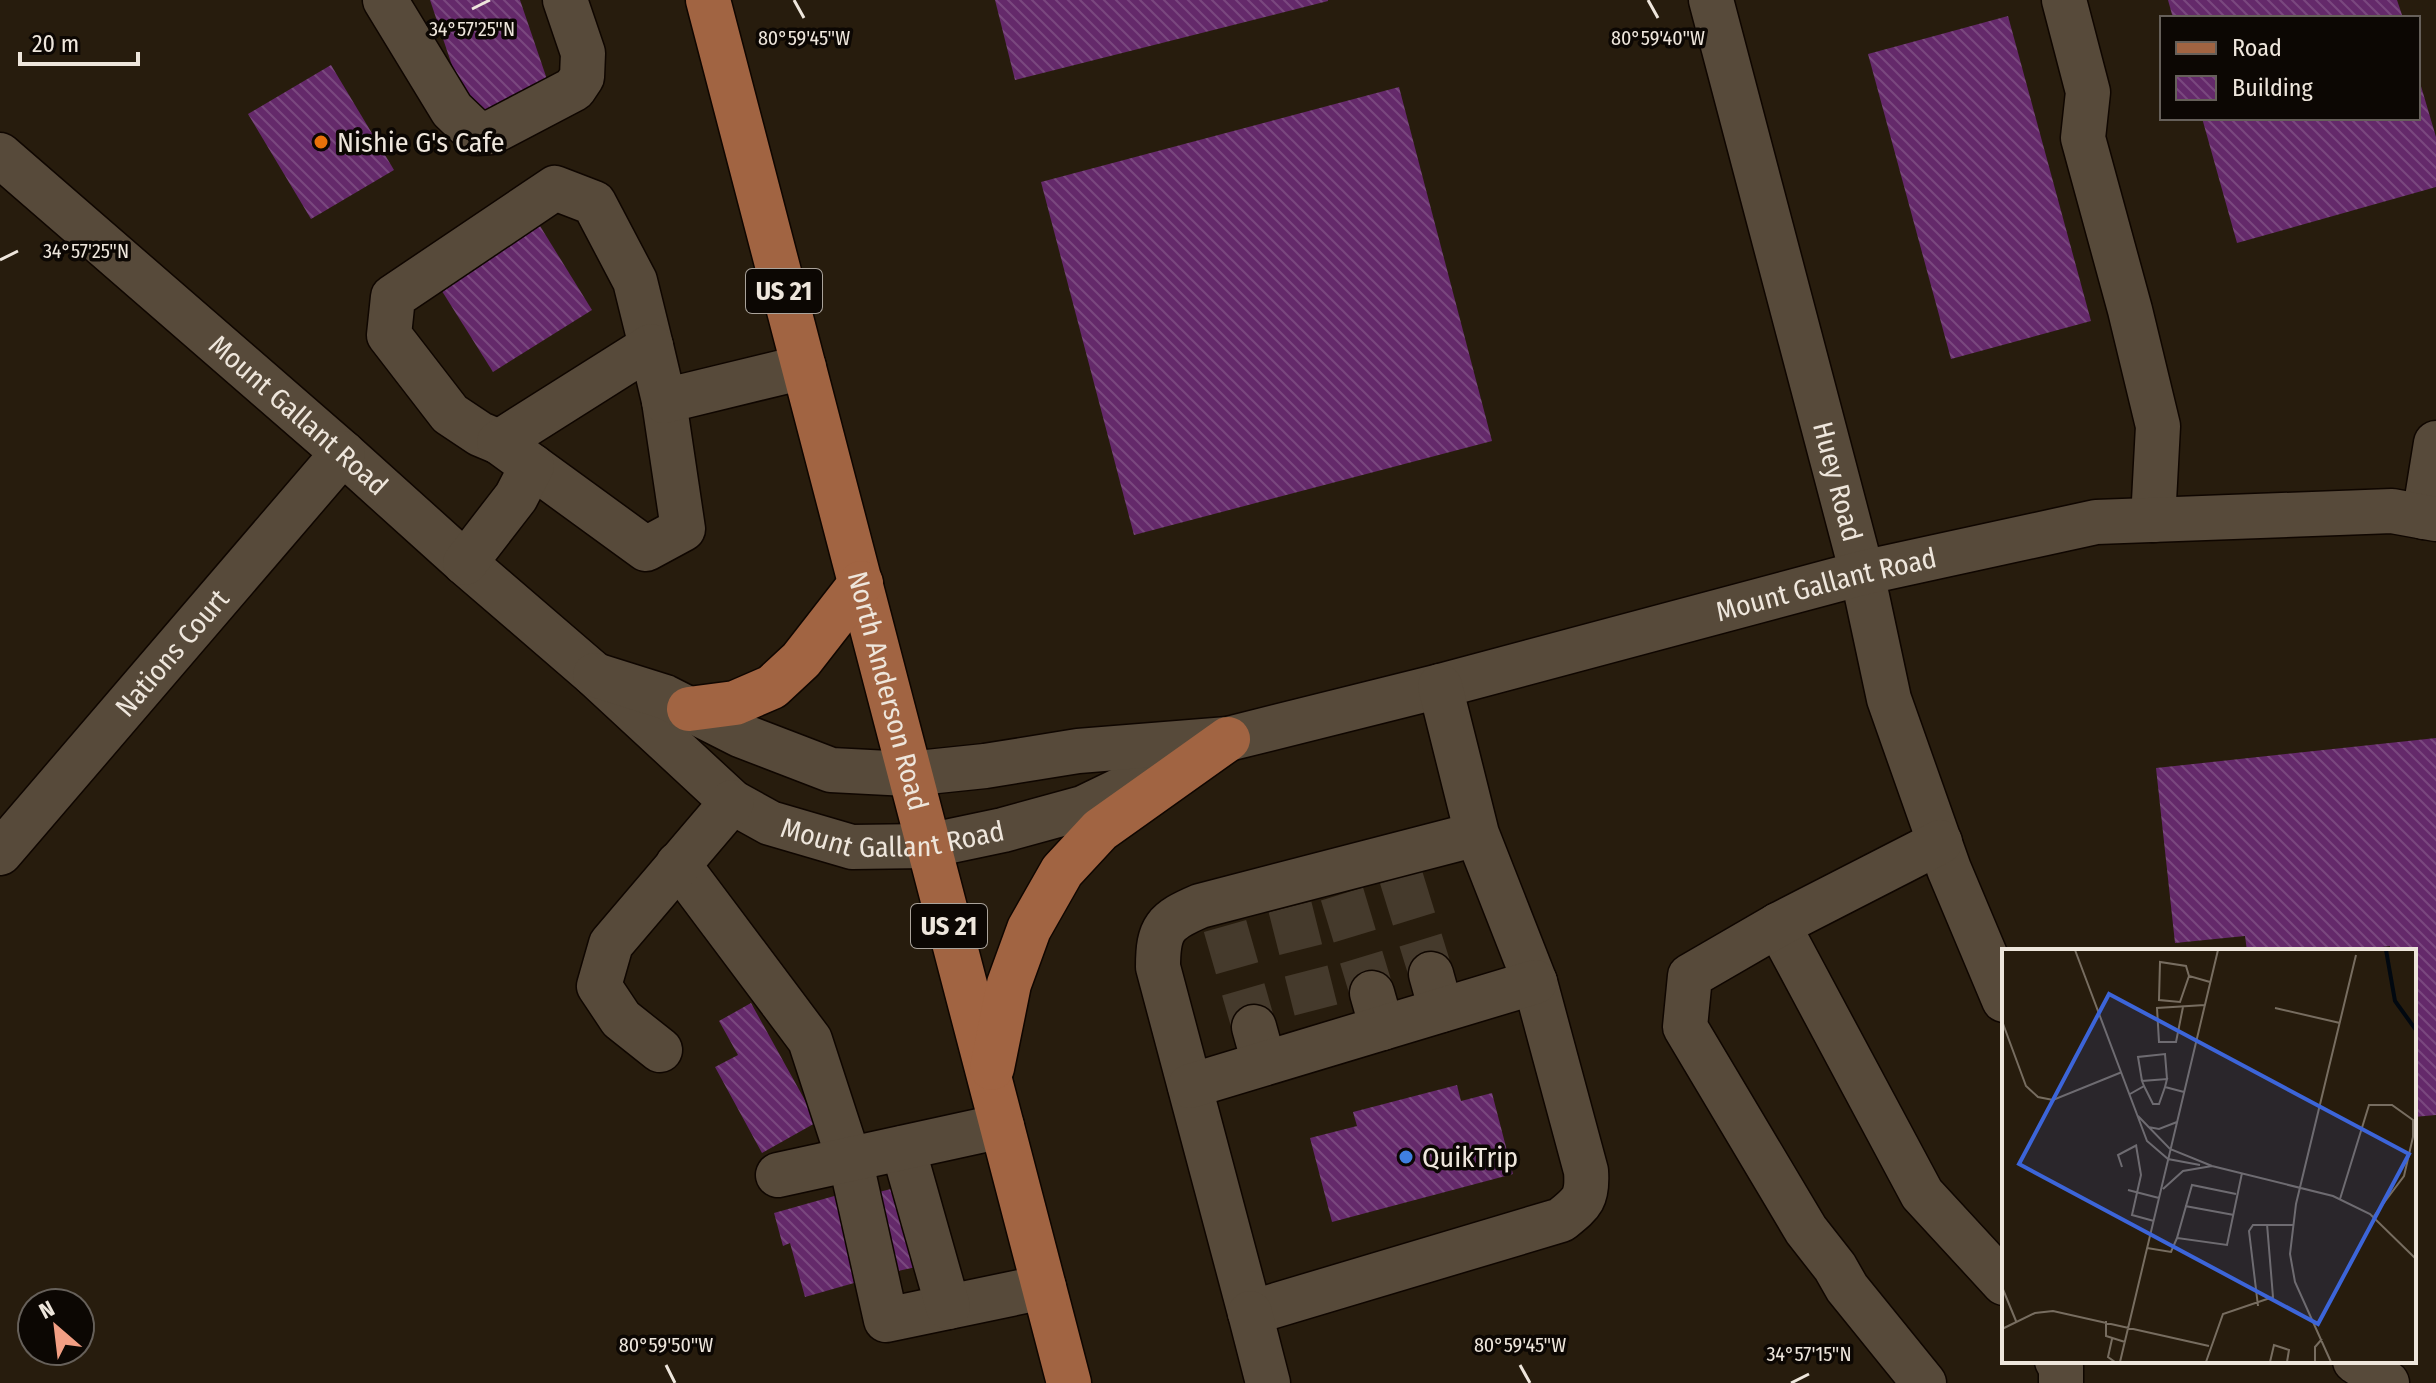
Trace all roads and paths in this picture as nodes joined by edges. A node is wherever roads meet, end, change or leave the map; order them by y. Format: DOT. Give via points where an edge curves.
graph roads {
  1 [pos="385,0"];
  2 [pos="565,0"];
  3 [pos="708,0"];
  4 [pos="1711,0"];
  5 [pos="2064,0"];
  6 [pos="0,155"];
  7 [pos="651,346"];
  8 [pos="804,367"];
  9 [pos="664,401"];
  10 [pos="2436,443"];
  11 [pos="343,453"];
  12 [pos="516,454"];
  13 [pos="2430,518"];
  14 [pos="2153,520"];
  15 [pos="465,563"];
  16 [pos="1862,573"];
  17 [pos="861,583"];
  18 [pos="595,675"];
  19 [pos="1440,686"];
  20 [pos="689,709"];
  21 [pos="1228,739"];
  22 [pos="908,774"];
  23 [pos="732,802"];
  24 [pos="1477,834"];
  25 [pos="1940,842"];
  26 [pos="927,846"];
  27 [pos="0,853"];
  28 [pos="678,864"];
  29 [pos="1778,925"];
  30 [pos="1535,982"];
  31 [pos="2002,995"];
  32 [pos="660,1050"];
  33 [pos="990,1078"];
  34 [pos="1190,1086"];
  35 [pos="1002,1126"];
  36 [pos="903,1148"];
  37 [pos="849,1160"];
  38 [pos="778,1175"];
  39 [pos="2002,1281"];
  40 [pos="1044,1287"];
  41 [pos="948,1307"];
  42 [pos="1250,1313"];
  43 [pos="2058,1363"];
  44 [pos="2358,1363"];
  45 [pos="1069,1383"];
  46 [pos="1268,1383"];
  47 [pos="1924,1383"];
  48 [pos="2061,1383"];
  49 [pos="2387,1383"];
  1 -- 2 [label="street" via="452,110 476,133 492,132 574,89 582,77 583,53"];
  3 -- 8 [label="main road, North Anderson Road / US 21"];
  4 -- 16 [label="street, Huey Road"];
  5 -- 14 [label="street" via="2088,92 2083,138 2158,426"];
  6 -- 11 [label="street, Mount Gallant Road"];
  7 -- 9 [label="street"];
  7 -- 12 [label="street"];
  7 -- 12 [label="street" via="635,281 594,203 555,188 393,297 389,335 450,414"];
  8 -- 9 [label="street"];
  8 -- 17 [label="main road, North Anderson Road / US 21"];
  9 -- 12 [label="street" via="683,529 646,549"];
  10 -- 13 [label="street"];
  11 -- 15 [label="street, Mount Gallant Road"];
  11 -- 27 [label="street, Nations Court"];
  12 -- 15 [label="street" via="516,497"];
  13 -- 14 [label="street, Mount Gallant Road" via="2392,511"];
  14 -- 16 [label="street, Mount Gallant Road" via="2096,522"];
  15 -- 18 [label="street, Mount Gallant Road"];
  16 -- 19 [label="street, Mount Gallant Road"];
  16 -- 25 [label="street, Huey Road" via="1889,699"];
  17 -- 20 [label="main road" via="801,660 772,687 735,703"];
  17 -- 22 [label="main road, North Anderson Road / US 21"];
  18 -- 20 [label="street, Mount Gallant Road"];
  18 -- 23 [label="street, Mount Gallant Road"];
  19 -- 21 [label="street, Mount Gallant Road"];
  19 -- 24 [label="street"];
  20 -- 22 [label="street, Mount Gallant Road" via="831,770"];
  21 -- 22 [label="street, Mount Gallant Road" via="1078,751"];
  21 -- 26 [label="street, Mount Gallant Road" via="1083,808"];
  21 -- 33 [label="main road" via="1100,830 1062,871 1029,929 1009,984"];
  22 -- 26 [label="main road, North Anderson Road / US 21"];
  23 -- 26 [label="street, Mount Gallant Road" via="770,823 852,847"];
  23 -- 28 [label="street"];
  24 -- 30 [label="street"];
  24 -- 34 [label="street" via="1398,866 1222,914 1200,906 1176,916 1163,929 1158,967"];
  25 -- 29 [label="street"];
  25 -- 31 [label="street, Huey Road"];
  26 -- 33 [label="main road, North Anderson Road / US 21"];
  28 -- 32 [label="street" via="611,944 599,986 621,1019"];
  28 -- 37 [label="street" via="810,1040"];
  29 -- 39 [label="street" via="1922,1194"];
  29 -- 47 [label="street" via="1690,976 1685,1027 1806,1230"];
  30 -- 34 [label="street" via="1436,992 1259,1045"];
  30 -- 42 [label="street" via="1586,1171 1587,1192 1581,1204 1561,1220"];
  33 -- 35 [label="main road, North Anderson Road / US 21"];
  34 -- 42 [label="street"];
  35 -- 36 [label="street"];
  35 -- 40 [label="main road, North Anderson Road / US 21"];
  36 -- 37 [label="street"];
  36 -- 41 [label="street"];
  37 -- 38 [label="street"];
  37 -- 41 [label="street" via="886,1320"];
  40 -- 41 [label="street"];
  40 -- 45 [label="main road, North Anderson Road / US 21"];
  42 -- 46 [label="street"];
  43 -- 48 [label="street"];
  44 -- 49 [label="street"];
}
